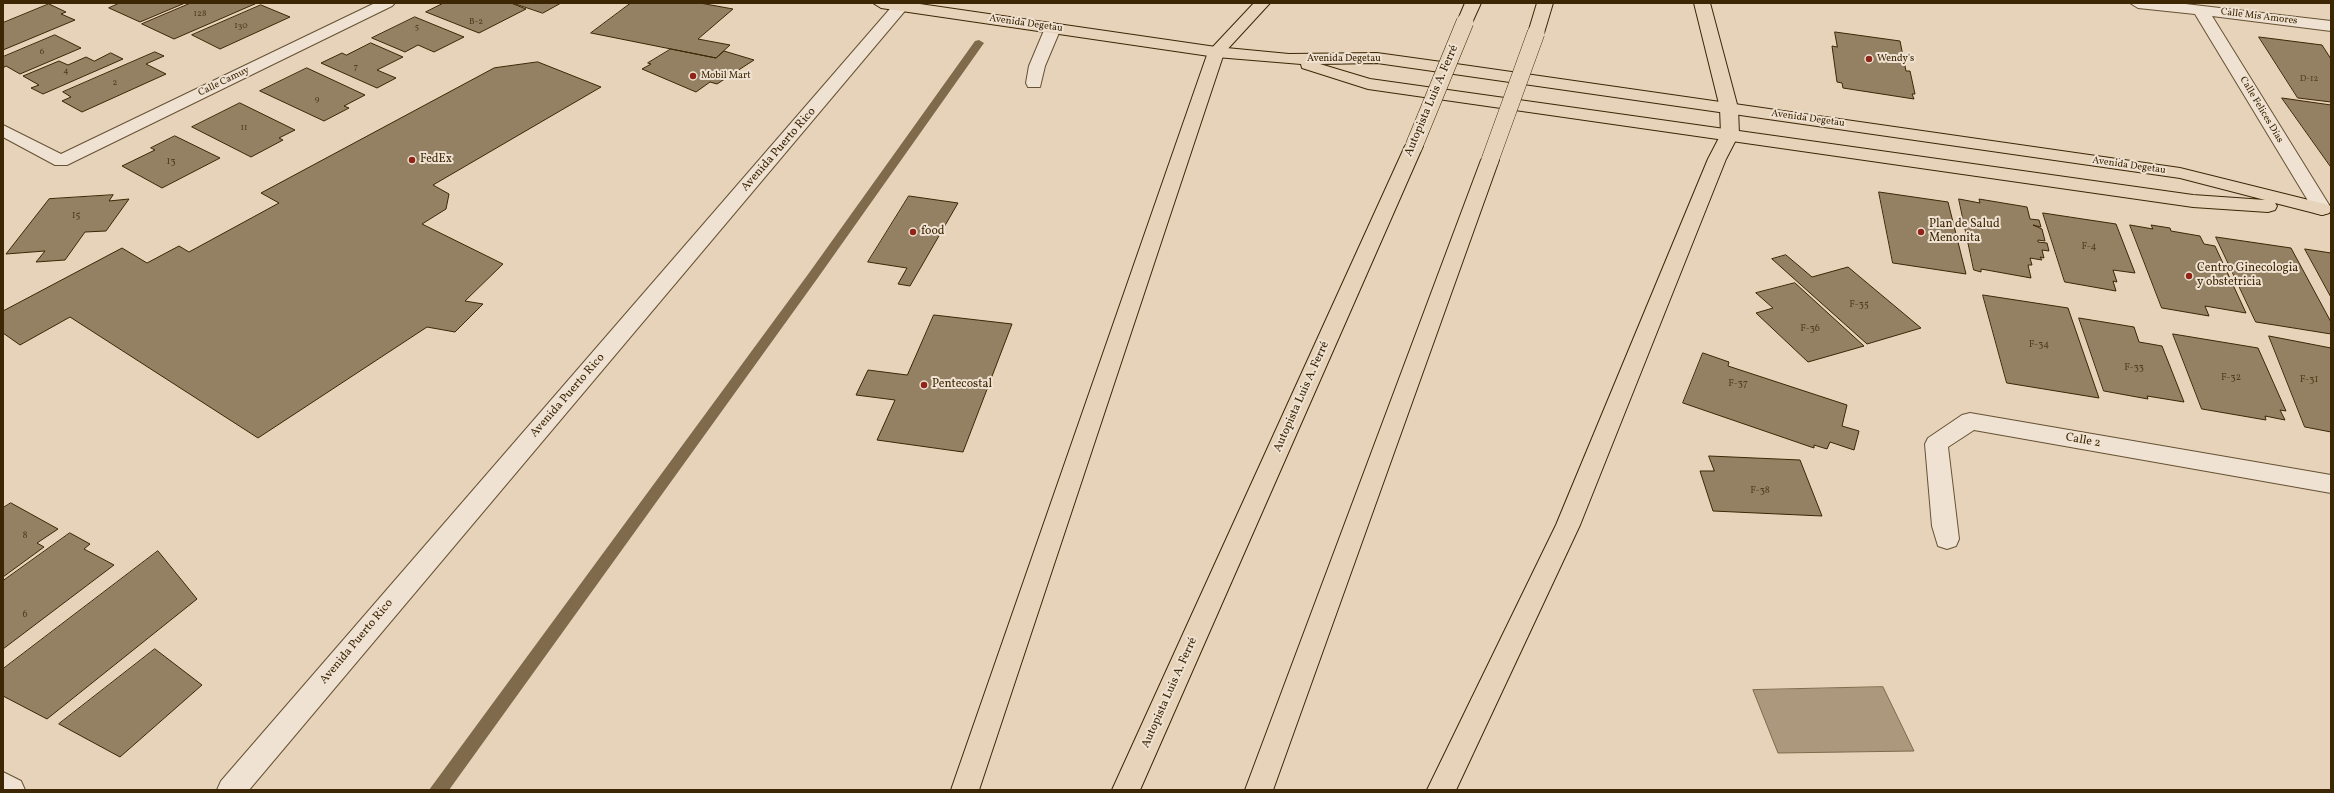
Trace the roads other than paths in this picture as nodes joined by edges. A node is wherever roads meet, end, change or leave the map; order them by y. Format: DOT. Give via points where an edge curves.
graph roads {
  1 [pos="1262,3"];
  2 [pos="1473,3"];
  3 [pos="1545,3"];
  4 [pos="1702,3"];
  5 [pos="2138,3"];
  6 [pos="896,4"];
  7 [pos="373,5"];
  8 [pos="2200,10"];
  9 [pos="2331,26"];
  10 [pos="1053,28"];
  11 [pos="1216,52"];
  12 [pos="1290,59"];
  13 [pos="1034,83"];
  14 [pos="1729,108"];
  15 [pos="3,130"];
  16 [pos="1730,134"];
  17 [pos="2327,210"];
  18 [pos="2331,484"];
  19 [pos="1947,539"];
  20 [pos="3,785"];
  21 [pos="11,790"];
  22 [pos="231,790"];
  23 [pos="965,790"];
  24 [pos="1126,790"];
  25 [pos="1259,790"];
  26 [pos="1441,790"];
  1 -- 11 [label="main road"];
  2 -- 24 [label="main road, Autopista Luis A. Ferré, bridge" via="1414,146"];
  3 -- 25 [label="main road, bridge"];
  4 -- 14 [label="main road"];
  5 -- 8 [label="street, Calle Mis Amores"];
  6 -- 10 [label="main road, Avenida Degetau"];
  6 -- 22 [label="street, Avenida Puerto Rico"];
  7 -- 15 [label="street, Calle Camuy" via="61,161"];
  8 -- 9 [label="street, Calle Mis Amores"];
  8 -- 17 [label="street, Calle Felices Días"];
  10 -- 11 [label="main road, Avenida Degetau"];
  10 -- 13 [label="street" via="1037,66"];
  11 -- 12 [label="main road, Avenida Degetau"];
  11 -- 23 [label="main road"];
  12 -- 14 [label="main road, Avenida Degetau" via="1377,58"];
  12 -- 16 [label="main road, Avenida Degetau" via="1368,84"];
  14 -- 16 [label="main road"];
  14 -- 17 [label="main road, Avenida Degetau" via="2180,173"];
  16 -- 17 [label="main road, Avenida Degetau" via="2193,201"];
  16 -- 26 [label="main road" via="1717,160 1568,525"];
  18 -- 19 [label="street, Calle 2" via="1970,421 1936,444"];
  20 -- 21 [label="street"];
}
